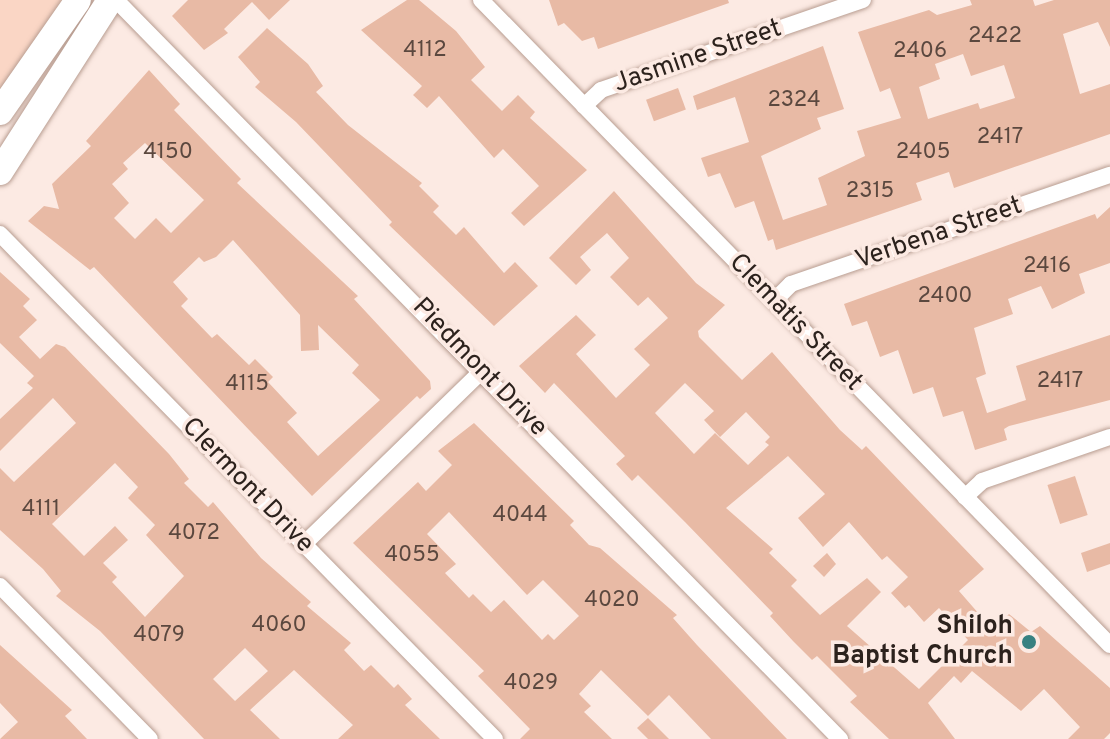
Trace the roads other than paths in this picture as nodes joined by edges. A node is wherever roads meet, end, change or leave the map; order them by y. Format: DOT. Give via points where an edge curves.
graph roads {
  1 [pos="78,0"];
  2 [pos="110,0"];
  3 [pos="116,0"];
  4 [pos="481,0"];
  5 [pos="863,0"];
  6 [pos="584,106"];
  7 [pos="0,112"];
  8 [pos="0,172"];
  9 [pos="1110,175"];
  10 [pos="0,234"];
  11 [pos="774,301"];
  12 [pos="482,371"];
  13 [pos="1110,437"];
  14 [pos="965,497"];
  15 [pos="304,544"];
  16 [pos="0,586"];
  17 [pos="1110,645"];
  18 [pos="150,739"];
  19 [pos="495,739"];
  20 [pos="840,739"];
  1 -- 7 [label="main road"];
  2 -- 8 [label="main road"];
  3 -- 12 [label="street, Piedmont Drive"];
  4 -- 6 [label="street, Clematis Street"];
  5 -- 6 [label="street, Jasmine Street" via="601,90"];
  6 -- 11 [label="street, Clematis Street"];
  9 -- 11 [label="street, Verbena Street" via="791,284"];
  10 -- 15 [label="street, Clermont Drive"];
  11 -- 14 [label="street, Clematis Street"];
  12 -- 15 [label="street"];
  12 -- 20 [label="street, Piedmont Drive"];
  13 -- 14 [label="street" via="982,481"];
  14 -- 17 [label="street, Clematis Street"];
  15 -- 19 [label="street, Clermont Drive"];
  16 -- 18 [label="street"];
}
